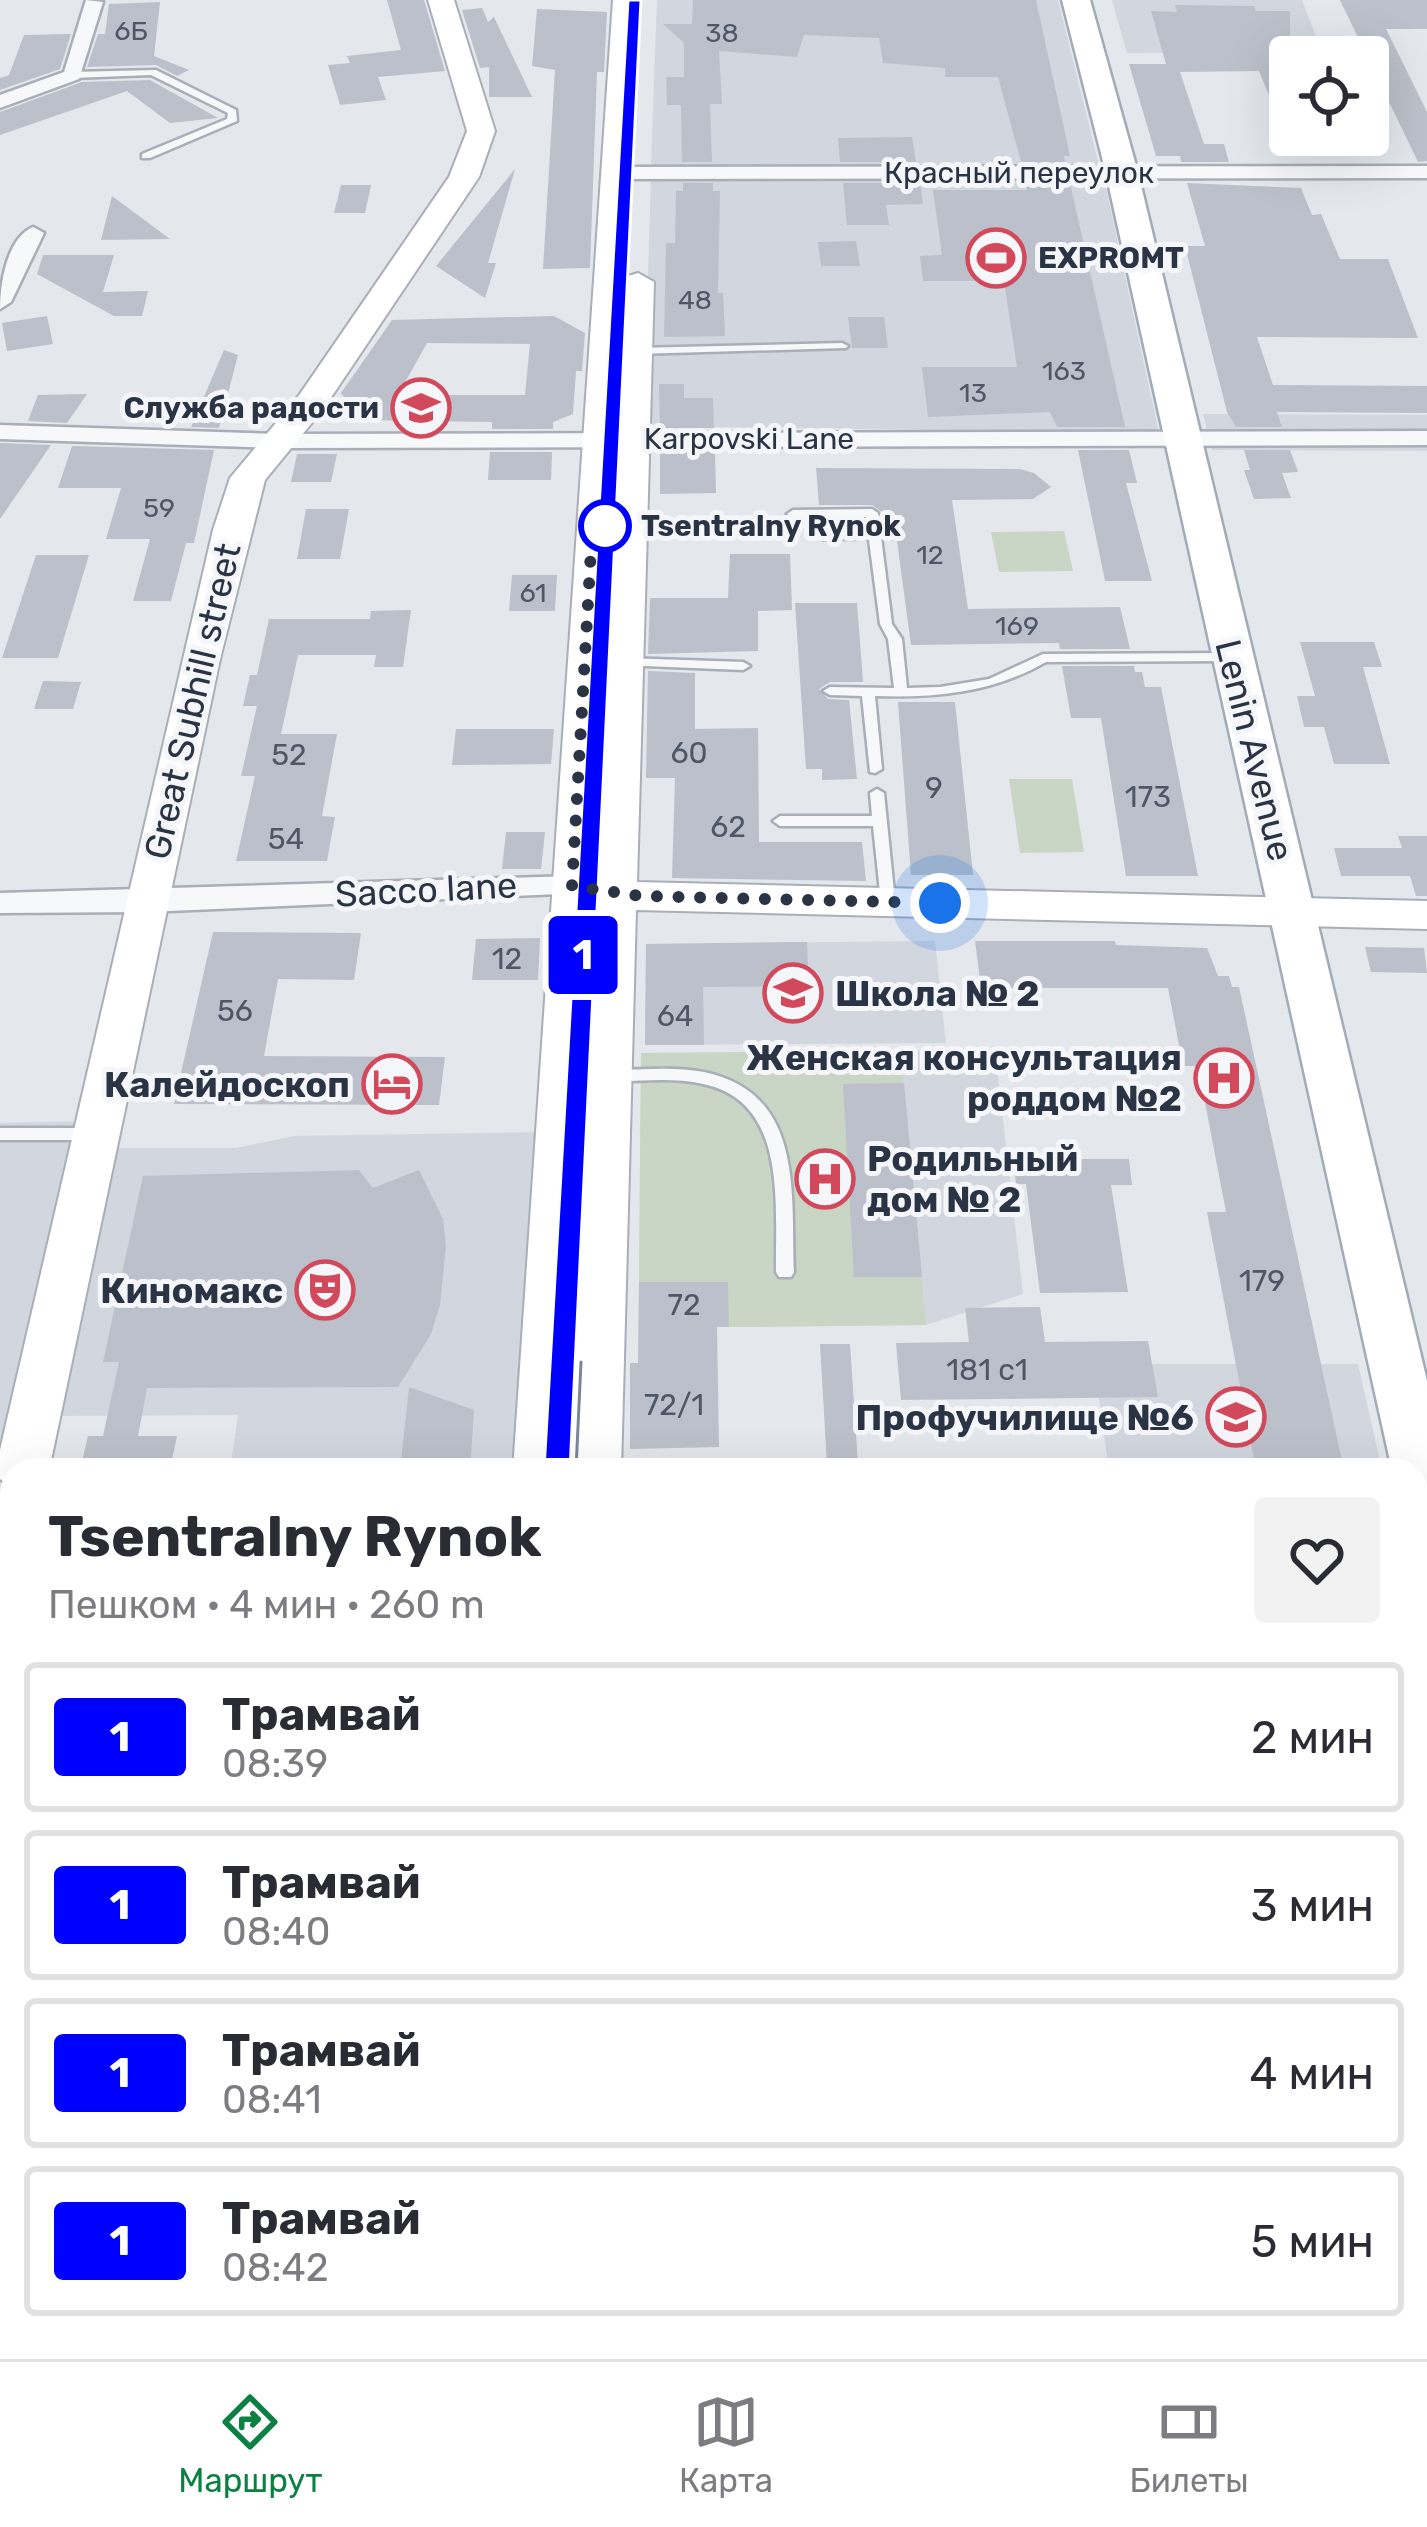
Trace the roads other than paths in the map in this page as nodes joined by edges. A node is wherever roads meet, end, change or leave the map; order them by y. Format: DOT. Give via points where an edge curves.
graph roads {
  1 [pos="441,0"];
  2 [pos="626,0"];
  3 [pos="652,0"];
  4 [pos="1076,0"];
  5 [pos="94,2"];
  6 [pos="72,75"];
  7 [pos="0,103"];
  8 [pos="146,156"];
  9 [pos="1427,172"];
  10 [pos="627,173"];
  11 [pos="1122,173"];
  12 [pos="33,232"];
  13 [pos="0,302"];
  14 [pos="842,346"];
  15 [pos="636,351"];
  16 [pos="0,432"];
  17 [pos="1181,438"];
  18 [pos="1427,438"];
  19 [pos="615,440"];
  20 [pos="279,441"];
  21 [pos="793,514"];
  22 [pos="1233,657"];
  23 [pos="624,662"];
  24 [pos="743,666"];
  25 [pos="830,691"];
  26 [pos="868,691"];
  27 [pos="901,691"];
  28 [pos="875,769"];
  29 [pos="878,793"];
  30 [pos="780,821"];
  31 [pos="880,821"];
  32 [pos="594,890"];
  33 [pos="146,902"];
  34 [pos="888,902"];
  35 [pos="0,903"];
  36 [pos="1294,911"];
  37 [pos="1427,915"];
  38 [pos="608,1076"];
  39 [pos="96,1133"];
  40 [pos="0,1134"];
  41 [pos="784,1272"];
  42 [pos="19,1458"];
  43 [pos="541,1458"];
  44 [pos="594,1458"];
  45 [pos="1417,1458"];
  1 -- 20 [label="main road, Great Subhill street" via="481,131 464,177"];
  2 -- 10 [label="main road"];
  3 -- 10 [label="main road"];
  4 -- 11 [label="main road, Lenin Avenue"];
  5 -- 6 [label="street"];
  6 -- 7 [label="street"];
  6 -- 8 [label="lane" via="152,72 233,112 232,122"];
  9 -- 11 [label="street, Красный переулок"];
  10 -- 11 [label="street, Красный переулок"];
  10 -- 15 [label="main road"];
  10 -- 19 [label="main road"];
  11 -- 17 [label="main road, Lenin Avenue"];
  12 -- 13 [label="street"];
  14 -- 15 [label="lane"];
  15 -- 19 [label="main road"];
  16 -- 20 [label="street, Karpovski Lane"];
  17 -- 18 [label="street, Karpovski Lane"];
  17 -- 19 [label="street, Karpovski Lane"];
  17 -- 22 [label="main road, Lenin Avenue"];
  19 -- 20 [label="street, Karpovski Lane"];
  19 -- 23 [label="main road"];
  19 -- 32 [label="main road"];
  20 -- 33 [label="main road, Great Subhill street" via="248,478 231,530"];
  21 -- 27 [label="lane" via="872,513"];
  22 -- 27 [label="lane" via="1043,658 984,688"];
  22 -- 36 [label="main road, Lenin Avenue"];
  23 -- 24 [label="lane"];
  23 -- 32 [label="main road"];
  25 -- 26 [label="lane"];
  26 -- 27 [label="lane"];
  26 -- 28 [label="lane"];
  29 -- 31 [label="lane"];
  30 -- 31 [label="lane"];
  31 -- 34 [label="lane"];
  32 -- 33 [label="street, Sacco lane"];
  32 -- 34 [label="main road, Sacco lane"];
  32 -- 38 [label="main road"];
  32 -- 43 [label="main road"];
  33 -- 35 [label="street, Sacco lane"];
  33 -- 39 [label="main road, Great Subhill street"];
  34 -- 36 [label="main road, Sacco lane"];
  36 -- 37 [label="main road, Sacco lane"];
  36 -- 45 [label="main road, Lenin Avenue"];
  38 -- 41 [label="lane" via="703,1077 747,1094 767,1115 778,1142"];
  38 -- 44 [label="main road"];
  39 -- 40 [label="lane"];
  39 -- 42 [label="main road, Great Subhill street"];
}
